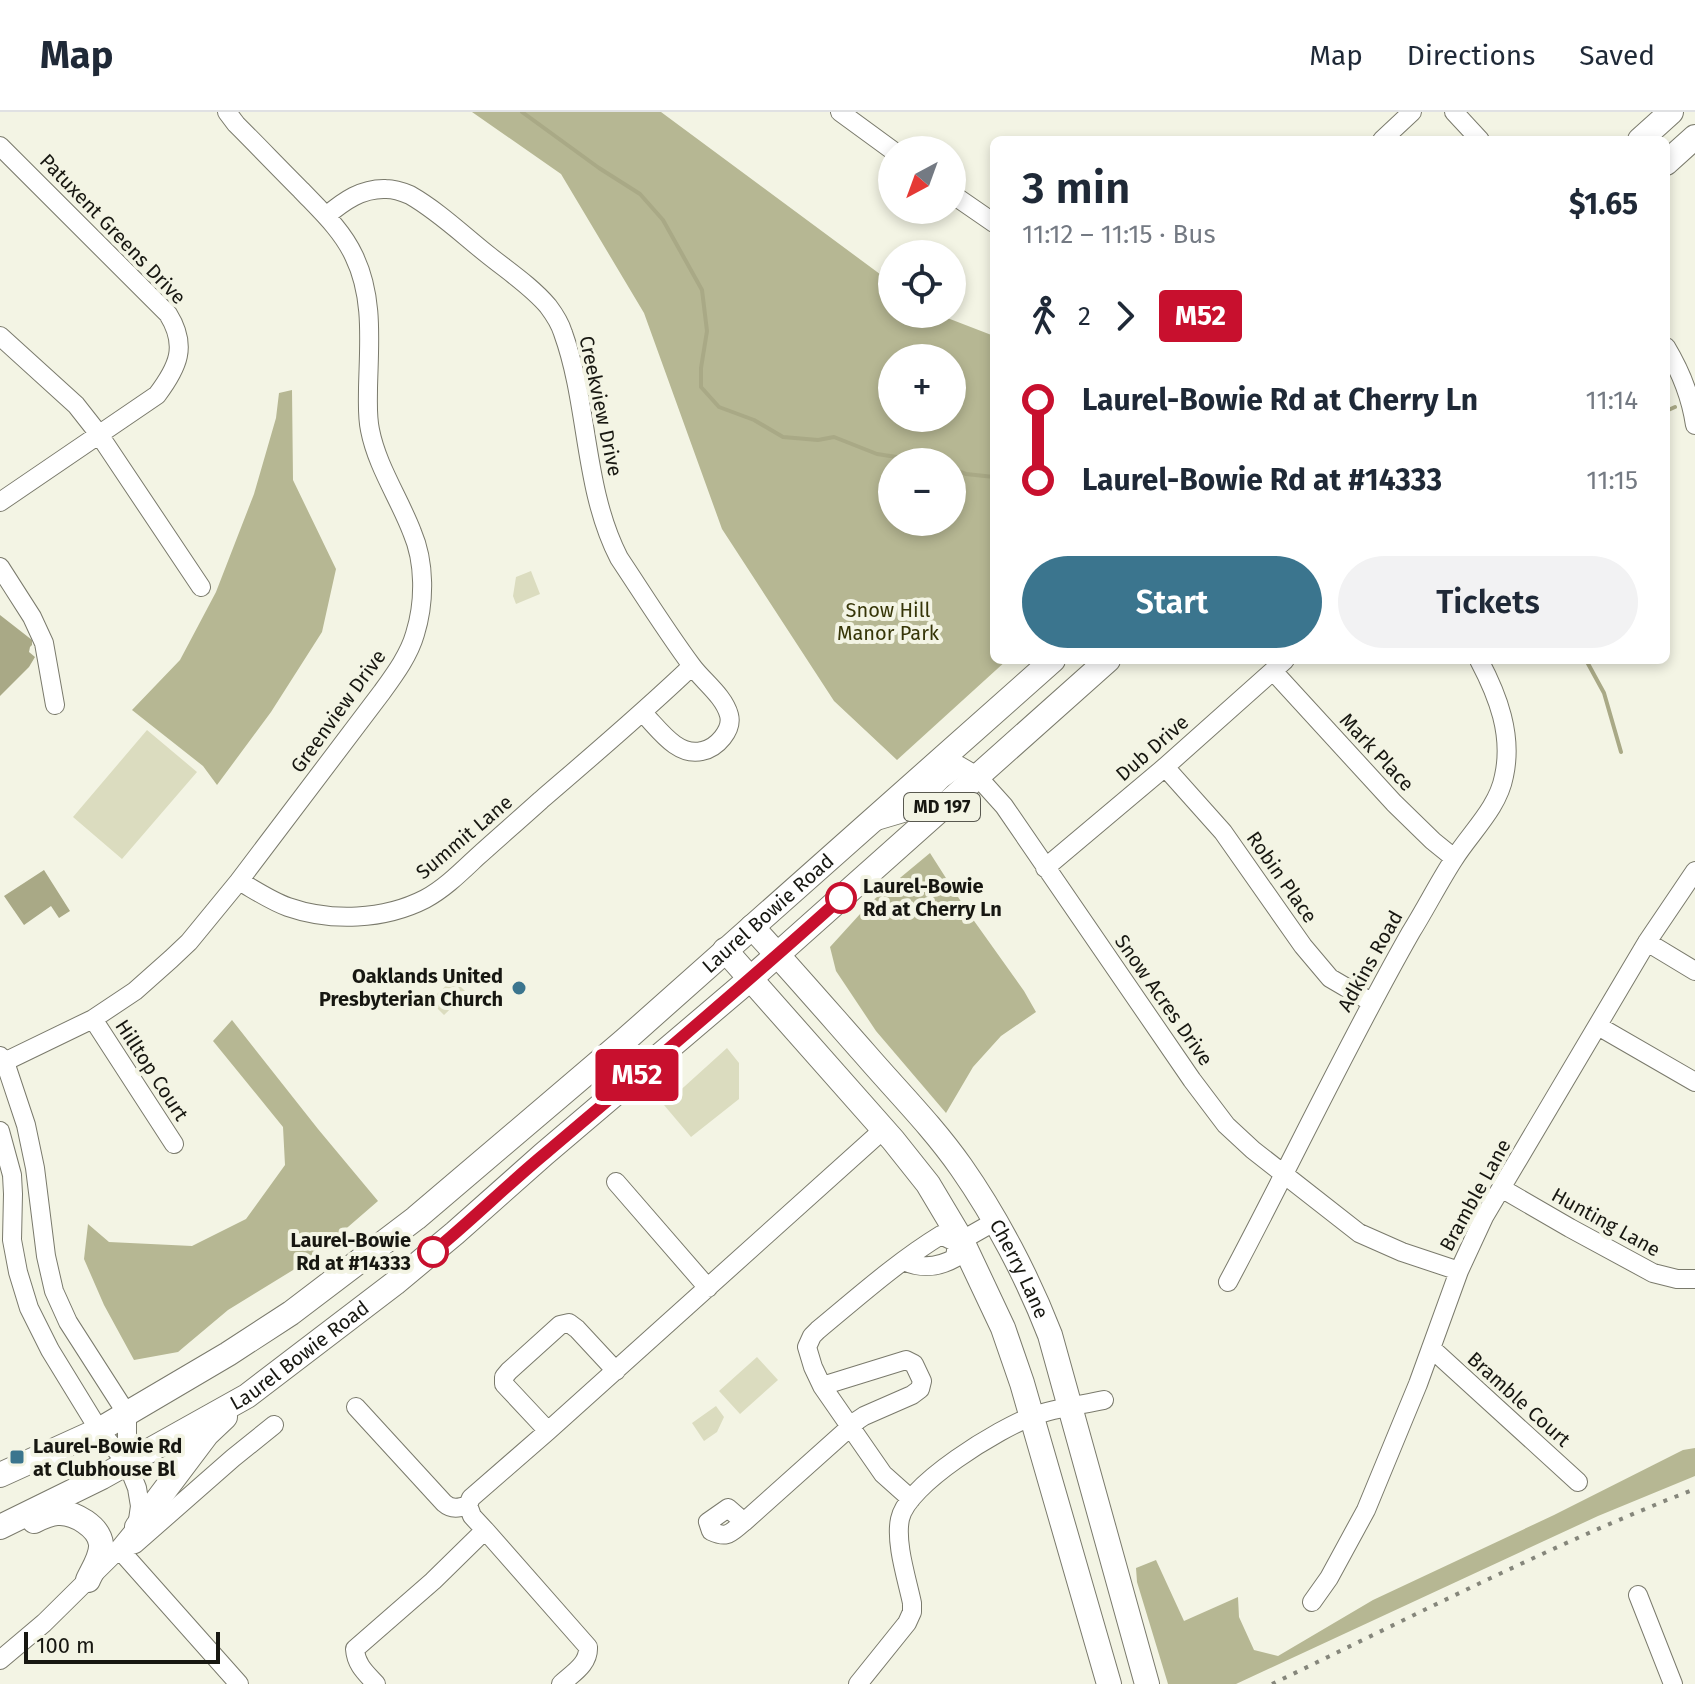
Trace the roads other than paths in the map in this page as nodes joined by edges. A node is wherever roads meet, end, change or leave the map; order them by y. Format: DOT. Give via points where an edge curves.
graph roads {
  1 [pos="227,112"];
  2 [pos="840,112"];
  3 [pos="1412,112"];
  4 [pos="1454,112"];
  5 [pos="1671,112"];
  6 [pos="1386,136"];
  7 [pos="1476,136"];
  8 [pos="1644,136"];
  9 [pos="1695,137"];
  10 [pos="878,140"];
  11 [pos="0,146"];
  12 [pos="1670,159"];
  13 [pos="966,204"];
  14 [pos="326,216"];
  15 [pos="990,220"];
  16 [pos="0,336"];
  17 [pos="1670,354"];
  18 [pos="1695,425"];
  19 [pos="98,433"];
  20 [pos="0,502"];
  21 [pos="0,567"];
  22 [pos="201,587"];
  23 [pos="1049,664"];
  24 [pos="1103,664"];
  25 [pos="1481,664"];
  26 [pos="1279,665"];
  27 [pos="692,666"];
  28 [pos="55,705"];
  29 [pos="643,713"];
  30 [pos="1165,767"];
  31 [pos="977,776"];
  32 [pos="872,822"];
  33 [pos="1454,858"];
  34 [pos="1045,868"];
  35 [pos="1695,871"];
  36 [pos="239,881"];
  37 [pos="752,927"];
  38 [pos="1647,942"];
  39 [pos="725,950"];
  40 [pos="777,955"];
  41 [pos="1695,971"];
  42 [pos="750,979"];
  43 [pos="1371,1002"];
  44 [pos="93,1019"];
  45 [pos="1598,1026"];
  46 [pos="2,1061"];
  47 [pos="1695,1082"];
  48 [pos="884,1129"];
  49 [pos="0,1131"];
  50 [pos="174,1144"];
  51 [pos="1285,1175"];
  52 [pos="616,1182"];
  53 [pos="1501,1188"];
  54 [pos="994,1222"];
  55 [pos="959,1242"];
  56 [pos="1459,1271"];
  57 [pos="1695,1279"];
  58 [pos="1228,1282"];
  59 [pos="708,1288"];
  60 [pos="1431,1348"];
  61 [pos="616,1371"];
  62 [pos="822,1386"];
  63 [pos="247,1396"];
  64 [pos="1104,1400"];
  65 [pos="356,1407"];
  66 [pos="1071,1407"];
  67 [pos="127,1414"];
  68 [pos="1033,1416"];
  69 [pos="274,1425"];
  70 [pos="850,1427"];
  71 [pos="99,1430"];
  72 [pos="548,1431"];
  73 [pos="127,1463"];
  74 [pos="0,1475"];
  75 [pos="1578,1482"];
  76 [pos="911,1499"];
  77 [pos="468,1505"];
  78 [pos="744,1522"];
  79 [pos="0,1527"];
  80 [pos="137,1527"];
  81 [pos="485,1530"];
  82 [pos="0,1538"];
  83 [pos="119,1549"];
  84 [pos="88,1580"];
  85 [pos="1638,1595"];
  86 [pos="1312,1602"];
  87 [pos="0,1660"];
  88 [pos="239,1684"];
  89 [pos="376,1684"];
  90 [pos="561,1684"];
  91 [pos="858,1684"];
  92 [pos="1109,1684"];
  93 [pos="1147,1684"];
  94 [pos="1673,1684"];
  1 -- 14 [label="street, Greenview Drive"];
  2 -- 10 [label="street"];
  3 -- 6 [label="street"];
  4 -- 7 [label="street"];
  5 -- 8 [label="main road"];
  9 -- 12 [label="main road"];
  11 -- 19 [label="street, Patuxent Greens Drive" via="176,327 178,358 166,383 157,395"];
  13 -- 15 [label="street"];
  14 -- 27 [label="street, Creekview Drive" via="369,191 409,195 547,305 562,331 573,369 610,539"];
  14 -- 36 [label="street, Greenview Drive" via="353,254 366,286 370,431 418,550 420,613 396,672"];
  16 -- 19 [label="street" via="76,405"];
  17 -- 18 [label="street" via="1683,378"];
  19 -- 20 [label="street, Patuxent Greens Drive"];
  19 -- 22 [label="street"];
  21 -- 28 [label="street" via="44,643"];
  23 -- 32 [label="main road, Laurel Bowie Road / MD 197"];
  24 -- 31 [label="main road, Laurel Bowie Road / MD 197"];
  25 -- 33 [label="street, Adkins Road" via="1499,702 1506,765 1495,800"];
  26 -- 30 [label="street, Dub Drive"];
  26 -- 33 [label="street, Mark Place" via="1394,803"];
  27 -- 29 [label="street"];
  27 -- 29 [label="street, Creekview Drive" via="729,716 725,733 714,746 683,750"];
  29 -- 36 [label="street, Summit Lane" via="425,899 378,914 327,916 287,907"];
  30 -- 34 [label="street, Dub Drive"];
  30 -- 43 [label="street, Robin Place" via="1223,832 1330,978"];
  31 -- 32 [label="street" via="960,766 910,811"];
  31 -- 34 [label="street, Snow Acres Drive"];
  31 -- 40 [label="main road, Laurel Bowie Road / MD 197"];
  32 -- 37 [label="main road, Laurel Bowie Road / MD 197"];
  33 -- 43 [label="street, Adkins Road"];
  34 -- 51 [label="street, Snow Acres Drive" via="1220,1118"];
  35 -- 38 [label="street, Bramble Lane"];
  36 -- 44 [label="street, Greenview Drive" via="189,942 135,991"];
  37 -- 39 [label="main road, Laurel Bowie Road / MD 197"];
  37 -- 40 [label="main road, Cherry Lane"];
  38 -- 41 [label="street"];
  38 -- 45 [label="street, Bramble Lane"];
  39 -- 42 [label="main road, Cherry Lane"];
  39 -- 67 [label="main road, Laurel Bowie Road / MD 197" via="416,1218 277,1322"];
  40 -- 42 [label="main road, Laurel Bowie Road / MD 197"];
  40 -- 54 [label="main road, Cherry Lane" via="938,1138"];
  42 -- 48 [label="main road, Cherry Lane"];
  42 -- 63 [label="main road, Laurel Bowie Road / MD 197" via="395,1283"];
  43 -- 51 [label="street, Adkins Road"];
  44 -- 46 [label="street, Greenview Drive"];
  44 -- 50 [label="street, Hilltop Court"];
  45 -- 47 [label="street"];
  45 -- 53 [label="street, Bramble Lane"];
  46 -- 67 [label="street" via="26,1125 54,1291"];
  48 -- 55 [label="main road, Cherry Lane" via="928,1184"];
  48 -- 59 [label="street"];
  49 -- 71 [label="street" via="12,1175 12,1240 29,1308"];
  51 -- 56 [label="street, Snow Acres Drive" via="1359,1233"];
  51 -- 58 [label="street, Adkins Road"];
  52 -- 59 [label="street"];
  53 -- 56 [label="street, Bramble Lane"];
  53 -- 57 [label="street, Hunting Lane" via="1653,1273"];
  54 -- 55 [label="street"];
  54 -- 66 [label="main road, Cherry Lane" via="1040,1309"];
  55 -- 62 [label="street" via="955,1258 945,1264 904,1261 812,1336 808,1354"];
  55 -- 68 [label="main road, Cherry Lane" via="1003,1328"];
  56 -- 60 [label="street, Bramble Lane"];
  59 -- 61 [label="street"];
  60 -- 75 [label="street, Bramble Court"];
  60 -- 86 [label="street, Bramble Lane" via="1366,1510"];
  61 -- 72 [label="street"];
  61 -- 72 [label="street" via="577,1329 569,1323 560,1325 504,1377 504,1384"];
  62 -- 70 [label="street"];
  62 -- 70 [label="street" via="899,1361 914,1364 920,1389"];
  63 -- 73 [label="main road, Laurel Bowie Road / MD 197"];
  63 -- 80 [label="main road" via="207,1434"];
  64 -- 66 [label="street"];
  65 -- 77 [label="street" via="449,1508"];
  66 -- 68 [label="street"];
  66 -- 93 [label="main road, Cherry Lane"];
  67 -- 71 [label="main road, Laurel Bowie Road / MD 197"];
  67 -- 73 [label="street"];
  68 -- 76 [label="street" via="971,1448"];
  68 -- 92 [label="main road, Cherry Lane"];
  69 -- 83 [label="street" via="135,1544"];
  70 -- 76 [label="street" via="883,1474"];
  70 -- 78 [label="street"];
  71 -- 73 [label="street"];
  71 -- 74 [label="main road, Laurel Bowie Road / MD 197"];
  72 -- 77 [label="street"];
  73 -- 79 [label="main road, Laurel Bowie Road / MD 197"];
  73 -- 80 [label="street" via="139,1497"];
  76 -- 91 [label="street" via="899,1522 912,1612"];
  77 -- 81 [label="street"];
  80 -- 83 [label="street"];
  81 -- 89 [label="street" via="355,1649 355,1659"];
  81 -- 90 [label="street" via="588,1647 581,1666"];
  82 -- 84 [label="main road" via="51,1514 76,1517 95,1531 101,1545"];
  83 -- 84 [label="street"];
  83 -- 88 [label="street"];
  84 -- 87 [label="street"];
  85 -- 94 [label="street"];
}
